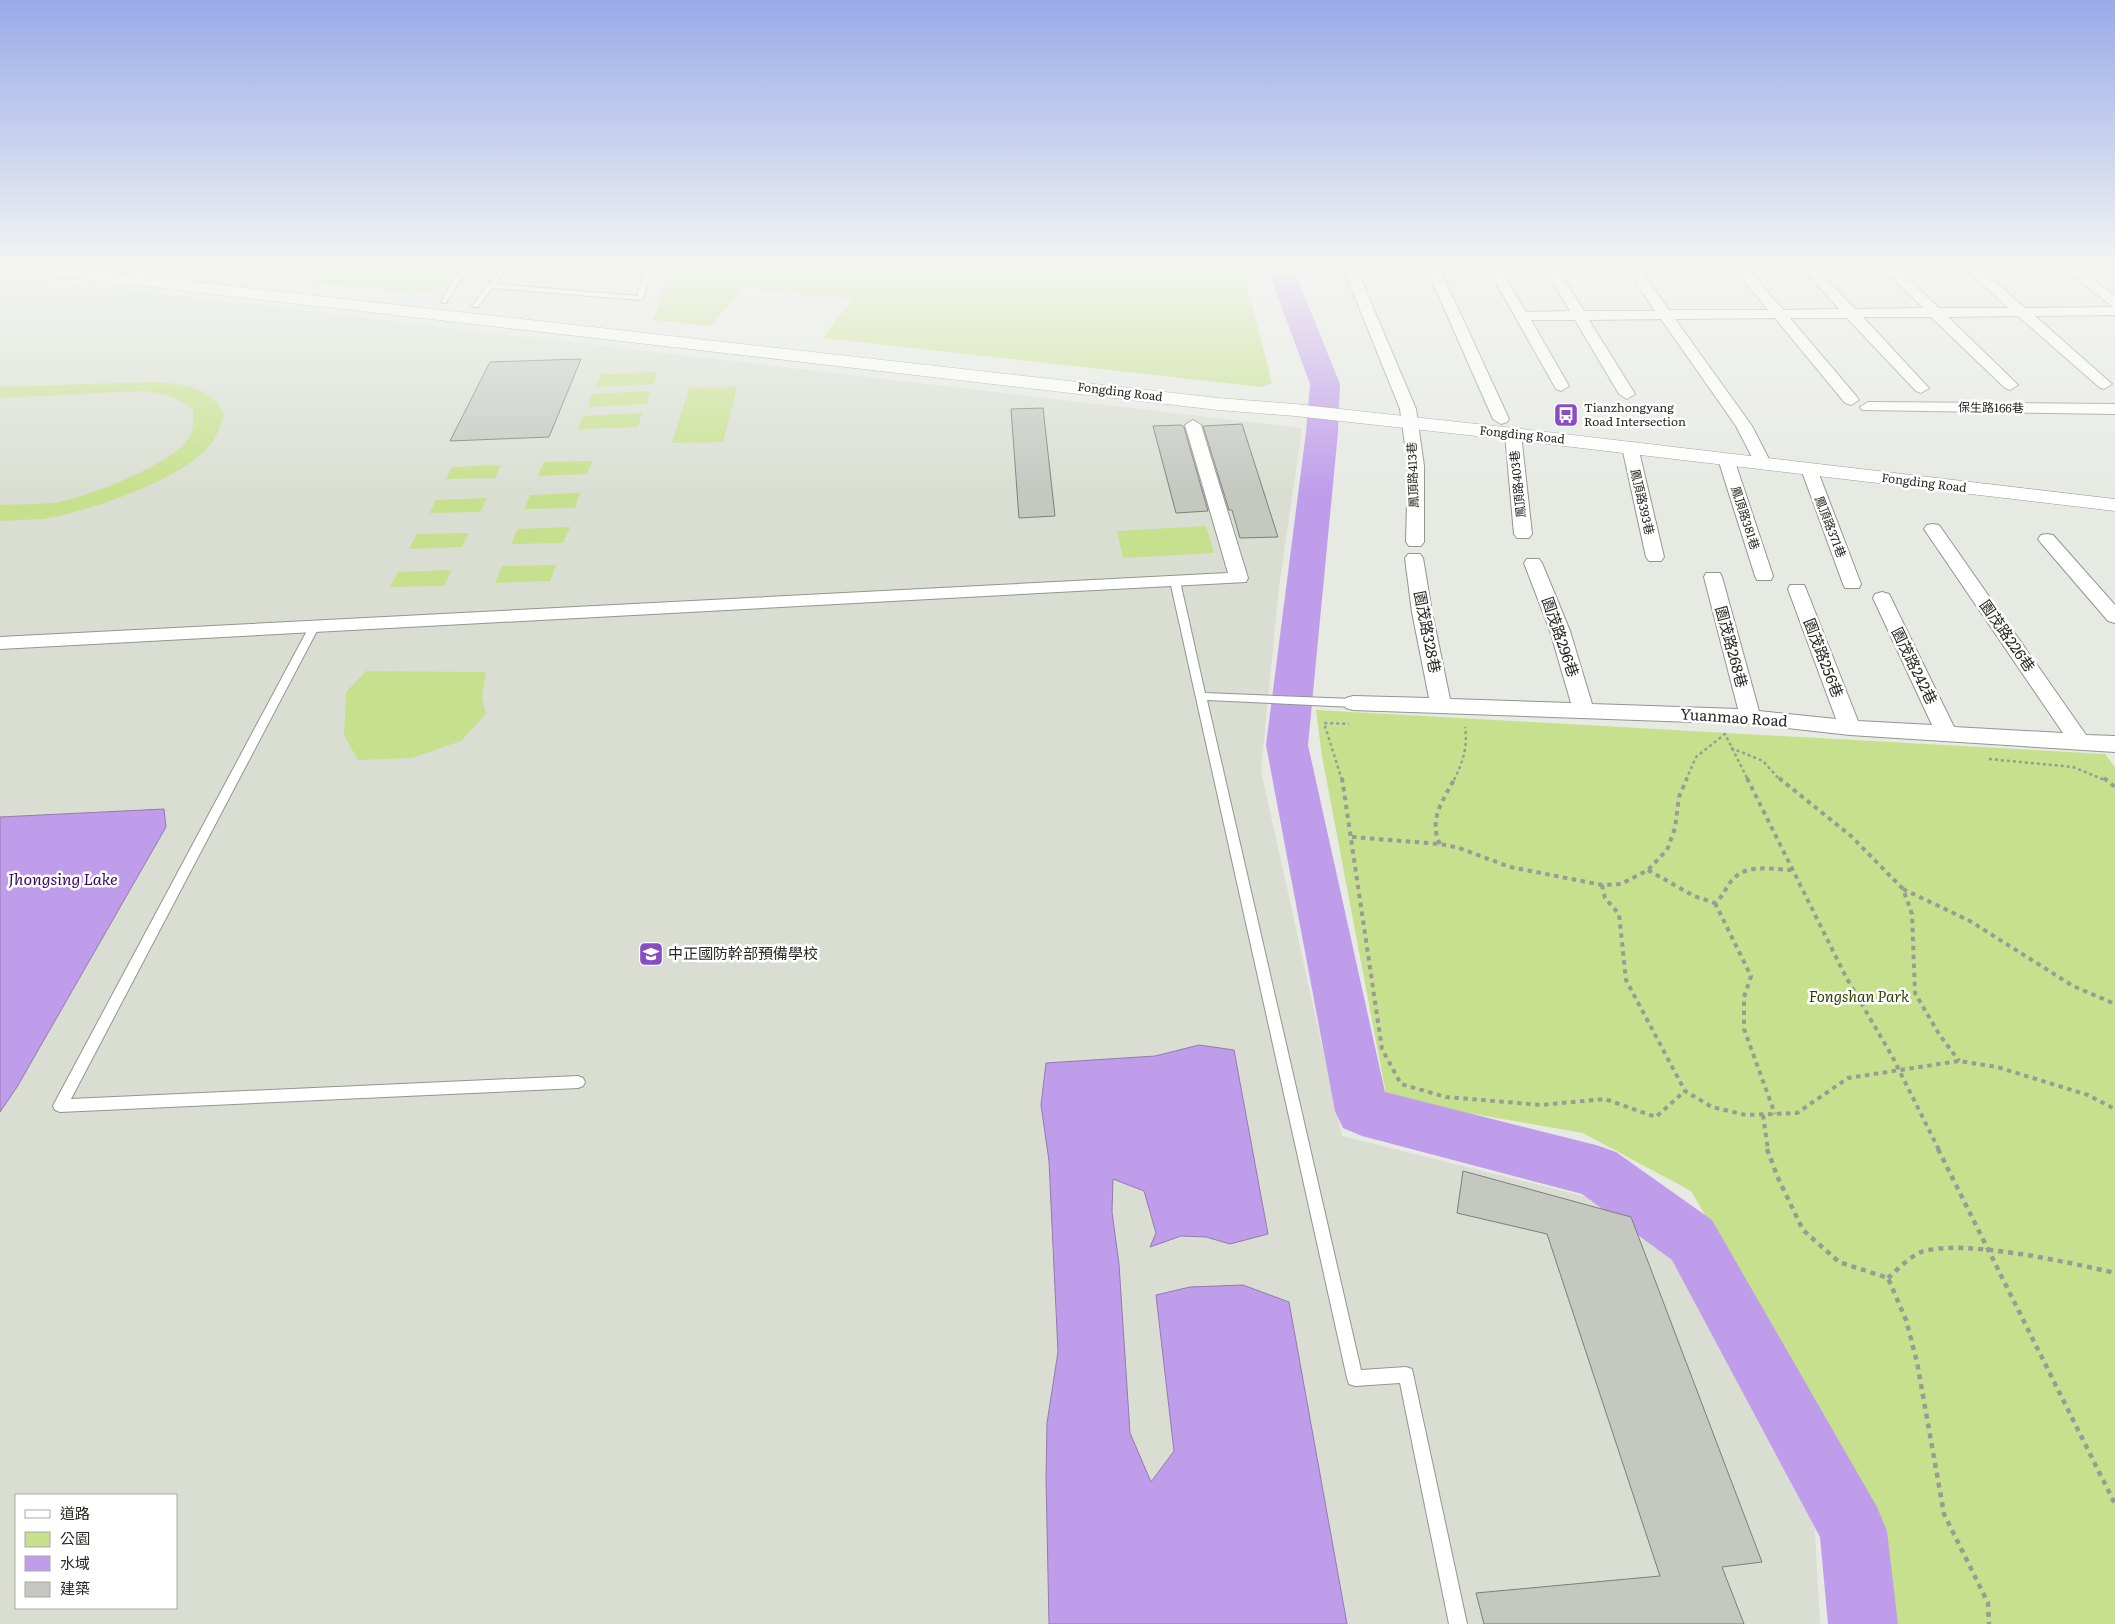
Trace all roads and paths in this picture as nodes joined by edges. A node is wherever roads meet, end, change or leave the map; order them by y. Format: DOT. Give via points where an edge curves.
graph roads {
  1 [pos="666,341"];
  2 [pos="762,341"];
  3 [pos="1378,341"];
  4 [pos="1467,341"];
  5 [pos="1535,341"];
  6 [pos="1596,341"];
  7 [pos="1683,341"];
  8 [pos="1801,341"];
  9 [pos="1877,341"];
  10 [pos="1963,341"];
  11 [pos="2054,341"];
  12 [pos="2104,384"];
  13 [pos="2010,385"];
  14 [pos="1561,386"];
  15 [pos="1920,388"];
  16 [pos="1628,394"];
  17 [pos="1851,400"];
  18 [pos="1296,403"];
  19 [pos="1868,407"];
  20 [pos="2115,409"];
  21 [pos="1408,415"];
  22 [pos="1193,425"];
  23 [pos="1507,426"];
  24 [pos="1630,447"];
  25 [pos="1759,455"];
  26 [pos="1726,459"];
  27 [pos="1809,469"];
  28 [pos="2115,488"];
  29 [pos="2115,505"];
  30 [pos="1933,529"];
  31 [pos="1523,534"];
  32 [pos="2047,539"];
  33 [pos="1415,550"];
  34 [pos="1655,557"];
  35 [pos="1533,563"];
  36 [pos="1764,576"];
  37 [pos="1713,577"];
  38 [pos="1175,582"];
  39 [pos="1852,584"];
  40 [pos="1797,589"];
  41 [pos="1882,598"];
  42 [pos="2115,617"];
  43 [pos="314,627"];
  44 [pos="0,643"];
  45 [pos="1201,696"];
  46 [pos="1353,703"];
  47 [pos="1441,706"];
  48 [pos="1584,711"];
  49 [pos="1750,717"];
  50 [pos="1352,724"];
  51 [pos="1455,727"];
  52 [pos="1465,727"];
  53 [pos="1474,727"];
  54 [pos="1850,728"];
  55 [pos="1715,734"];
  56 [pos="1725,734"];
  57 [pos="1947,734"];
  58 [pos="1734,735"];
  59 [pos="2080,742"];
  60 [pos="2115,744"];
  61 [pos="1731,748"];
  62 [pos="1981,758"];
  63 [pos="2115,787"];
  64 [pos="1352,836"];
  65 [pos="1440,844"];
  66 [pos="1648,870"];
  67 [pos="1792,870"];
  68 [pos="1602,885"];
  69 [pos="1903,889"];
  70 [pos="1715,903"];
  71 [pos="2115,1004"];
  72 [pos="1959,1061"];
  73 [pos="1898,1069"];
  74 [pos="578,1082"];
  75 [pos="1686,1091"];
  76 [pos="2115,1109"];
  77 [pos="1775,1114"];
  78 [pos="1763,1115"];
  79 [pos="1989,1252"];
  80 [pos="2115,1273"];
  81 [pos="1888,1278"];
  82 [pos="2115,1504"];
  83 [pos="1458,1624"];
  84 [pos="1989,1624"];
  1 -- 18 [label="main road, Fongding Road" via="1218,404"];
  2 -- 18 [label="main road, Fongding Road"];
  3 -- 21 [label="street, 鳳頂路413巷"];
  4 -- 23 [label="street, 鳳頂路403巷"];
  5 -- 14 [label="street"];
  6 -- 16 [label="street"];
  7 -- 25 [label="street" via="1744,426"];
  8 -- 17 [label="street"];
  9 -- 15 [label="street"];
  10 -- 13 [label="street"];
  11 -- 12 [label="street"];
  18 -- 21 [label="main road, Fongding Road"];
  19 -- 20 [label="street, 保生路166巷"];
  21 -- 23 [label="main road, Fongding Road"];
  21 -- 33 [label="street, 鳳頂路413巷" via="1416,466"];
  22 -- 38 [label="street" via="1240,578"];
  23 -- 24 [label="main road, Fongding Road"];
  23 -- 25 [label="main road, Fongding Road"];
  23 -- 31 [label="street, 鳳頂路403巷"];
  24 -- 26 [label="main road, Fongding Road"];
  24 -- 34 [label="street, 鳳頂路393巷"];
  25 -- 26 [label="main road, Fongding Road"];
  25 -- 27 [label="main road, Fongding Road"];
  25 -- 28 [label="main road, Fongding Road"];
  26 -- 36 [label="street, 鳳頂路381巷"];
  27 -- 29 [label="main road, Fongding Road"];
  27 -- 39 [label="street, 鳳頂路371巷"];
  30 -- 59 [label="street, 園茂路226巷"];
  32 -- 42 [label="street"];
  33 -- 47 [label="street, 園茂路328巷" via="1422,612"];
  35 -- 48 [label="street, 園茂路296巷" via="1560,631"];
  37 -- 49 [label="street, 園茂路268巷"];
  38 -- 43 [label="street"];
  38 -- 45 [label="lane"];
  40 -- 54 [label="street, 園茂路256巷"];
  41 -- 57 [label="street, 園茂路242巷"];
  43 -- 44 [label="street"];
  43 -- 74 [label="lane" via="60,1106"];
  45 -- 46 [label="lane"];
  45 -- 83 [label="lane" via="1355,1378 1406,1375"];
  46 -- 47 [label="street, Yuanmao Road"];
  47 -- 48 [label="street, Yuanmao Road"];
  48 -- 49 [label="street, Yuanmao Road"];
  49 -- 54 [label="street, Yuanmao Road"];
  50 -- 64 [label="path" via="1324,723 1340,768"];
  51 -- 52 [label="path"];
  52 -- 53 [label="path"];
  52 -- 65 [label="path" via="1467,742 1461,766 1435,816"];
  54 -- 57 [label="street, Yuanmao Road"];
  55 -- 56 [label="path"];
  56 -- 58 [label="path"];
  56 -- 61 [label="path"];
  56 -- 66 [label="path" via="1696,757 1679,797 1675,828 1667,850"];
  57 -- 59 [label="street, Yuanmao Road"];
  59 -- 60 [label="street, Yuanmao Road"];
  61 -- 67 [label="path"];
  61 -- 69 [label="path" via="1763,761 1784,784 1852,836"];
  62 -- 63 [label="path" via="2089,770"];
  64 -- 65 [label="path"];
  64 -- 75 [label="path" via="1382,1049 1401,1084 1446,1097 1541,1105 1605,1099 1656,1117"];
  65 -- 68 [label="path" via="1510,867"];
  66 -- 68 [label="path" via="1621,884"];
  66 -- 70 [label="path" via="1694,896"];
  67 -- 70 [label="path" via="1757,869 1740,873 1726,894"];
  67 -- 73 [label="path" via="1846,977"];
  68 -- 75 [label="path" via="1605,898 1619,914 1626,980"];
  69 -- 71 [label="path" via="1952,911 2008,943 2064,981"];
  69 -- 72 [label="path" via="1912,914 1915,993"];
  70 -- 77 [label="path" via="1751,976 1744,997 1744,1029"];
  72 -- 73 [label="path"];
  72 -- 76 [label="path" via="2006,1069 2088,1095"];
  73 -- 77 [label="path" via="1848,1078 1797,1113"];
  73 -- 79 [label="path"];
  75 -- 78 [label="path" via="1712,1107 1746,1115"];
  77 -- 78 [label="path"];
  78 -- 81 [label="path" via="1766,1145 1803,1230 1838,1262"];
  79 -- 80 [label="path" via="2069,1262"];
  79 -- 81 [label="path" via="1947,1248 1922,1252"];
  79 -- 82 [label="path"];
  81 -- 84 [label="path" via="1906,1320 1917,1362 1944,1514 1988,1602"];
}
